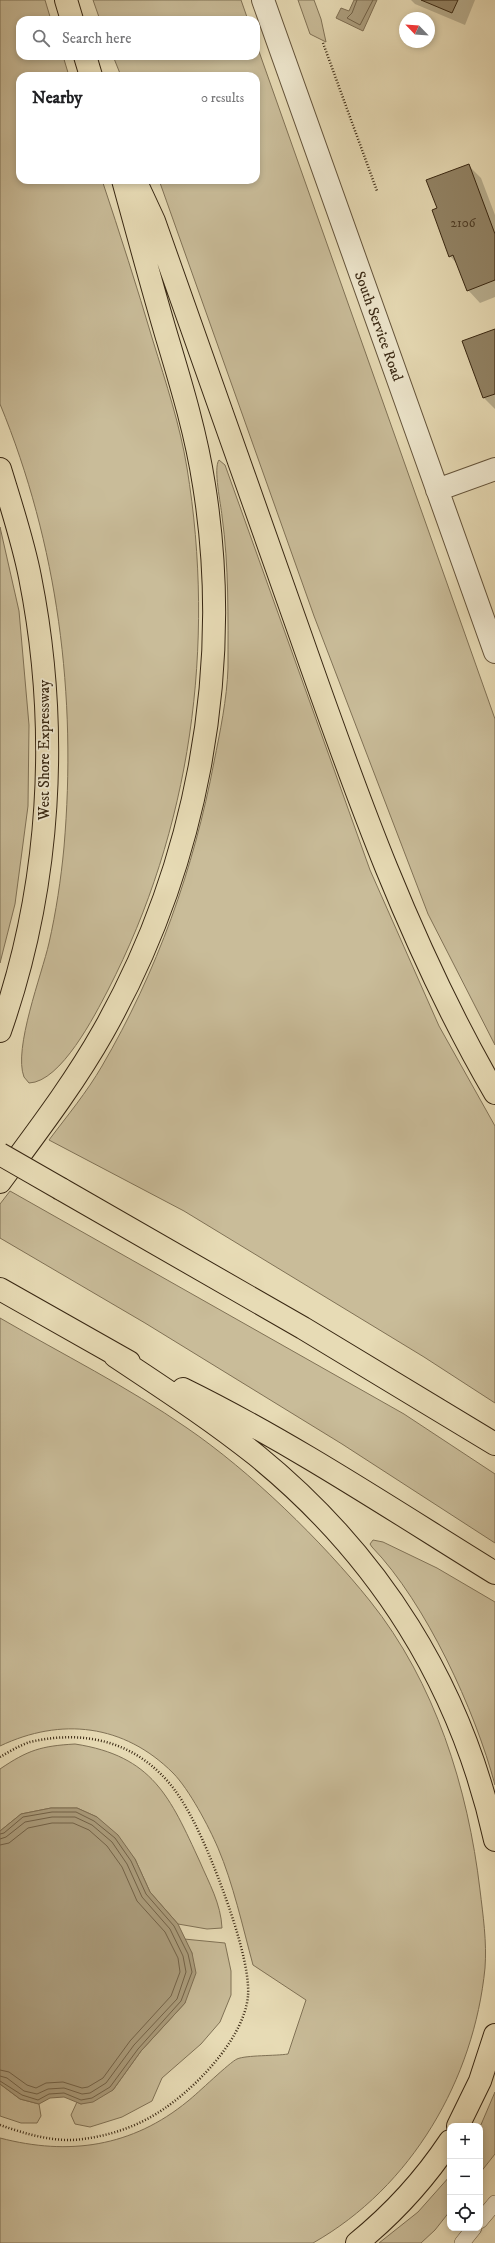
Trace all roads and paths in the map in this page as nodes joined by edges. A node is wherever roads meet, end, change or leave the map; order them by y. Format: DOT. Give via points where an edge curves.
graph roads {
  1 [pos="66,0"];
  2 [pos="263,0"];
  3 [pos="71,16"];
  4 [pos="323,43"];
  5 [pos="86,60"];
  6 [pos="90,72"];
  7 [pos="124,184"];
  8 [pos="137,184"];
  9 [pos="377,191"];
  10 [pos="0,469"];
  11 [pos="495,469"];
  12 [pos="437,490"];
  13 [pos="495,652"];
  14 [pos="0,1031"];
  15 [pos="495,1094"];
  16 [pos="0,1154"];
  17 [pos="0,1182"];
  18 [pos="0,1289"];
  19 [pos="115,1356"];
  20 [pos="467,1429"];
  21 [pos="495,1444"];
  22 [pos="495,1450"];
  23 [pos="495,1573"];
  24 [pos="0,1757"];
  25 [pos="495,1840"];
  26 [pos="495,2035"];
  27 [pos="459,2123"];
  28 [pos="0,2126"];
  29 [pos="447,2146"];
  30 [pos="495,2203"];
  31 [pos="483,2217"];
  32 [pos="472,2231"];
  33 [pos="357,2243"];
  34 [pos="462,2243"];
  1 -- 3 [label="highway"];
  2 -- 12 [label="street, South Service Road"];
  4 -- 9 [label="path"];
  5 -- 6 [label="highway"];
  7 -- 17 [label="highway" via="184,396 204,486 214,602 212,684 208,722 195,791 176,863 153,931 137,966 83,1064"];
  8 -- 15 [label="highway" via="154,221 376,842 427,963"];
  10 -- 14 [label="highway, West Shore Expressway" via="30,577 44,676 46,820 40,868 20,966"];
  11 -- 12 [label="street"];
  12 -- 13 [label="street, South Service Road"];
  16 -- 20 [label="highway, bridge" via="349,1356"];
  18 -- 19 [label="highway"];
  19 -- 23 [label="highway" via="221,1408"];
  19 -- 25 [label="highway" via="212,1422 258,1457 334,1530 385,1590 424,1649 456,1714 478,1776"];
  20 -- 21 [label="highway"];
  20 -- 22 [label="highway"];
  24 -- 28 [label="path" via="28,1743 92,1737 126,1748 152,1766 174,1790 198,1830 234,1922 248,1995 241,2024 226,2048 203,2076 150,2118 118,2131 81,2139 46,2139"];
  26 -- 27 [label="highway" via="480,2081"];
  29 -- 33 [label="highway" via="436,2163 399,2206"];
  30 -- 31 [label="lane"];
  32 -- 34 [label="lane"];
}
